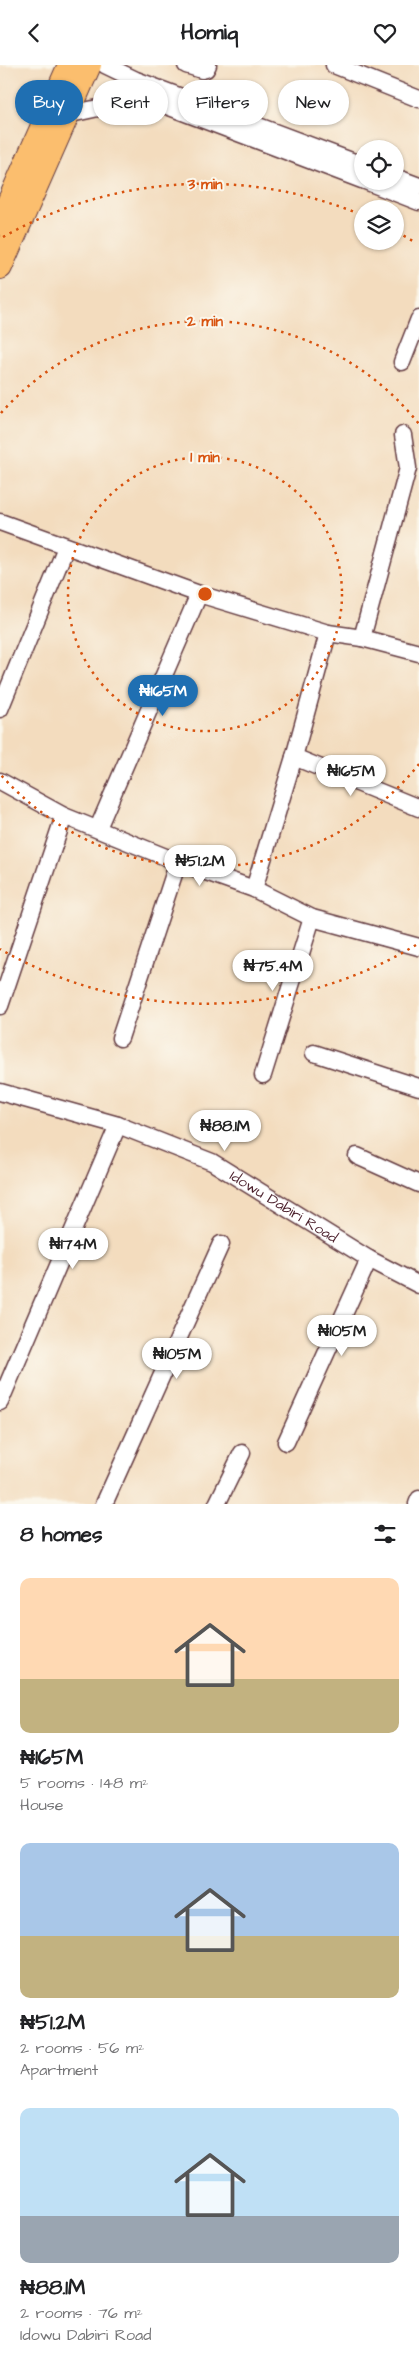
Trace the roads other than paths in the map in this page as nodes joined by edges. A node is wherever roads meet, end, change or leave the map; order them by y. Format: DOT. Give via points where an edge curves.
graph roads {
  1 [pos="70,65"];
  2 [pos="89,65"];
  3 [pos="105,65"];
  4 [pos="186,65"];
  5 [pos="208,65"];
  6 [pos="334,65"];
  7 [pos="82,80"];
  8 [pos="178,99"];
  9 [pos="419,99"];
  10 [pos="178,106"];
  11 [pos="83,111"];
  12 [pos="62,125"];
  13 [pos="235,125"];
  14 [pos="241,125"];
  15 [pos="354,162"];
  16 [pos="354,177"];
  17 [pos="404,180"];
  18 [pos="7,186"];
  19 [pos="419,186"];
  20 [pos="388,190"];
  21 [pos="419,202"];
  22 [pos="0,223"];
  23 [pos="0,267"];
  24 [pos="419,319"];
  25 [pos="402,362"];
  26 [pos="403,435"];
  27 [pos="413,470"];
  28 [pos="0,522"];
  29 [pos="66,547"];
  30 [pos="199,594"];
  31 [pos="328,633"];
  32 [pos="362,638"];
  33 [pos="419,653"];
  34 [pos="0,709"];
  35 [pos="294,757"];
  36 [pos="0,781"];
  37 [pos="419,808"];
  38 [pos="64,816"];
  39 [pos="98,828"];
  40 [pos="178,862"];
  41 [pos="254,889"];
  42 [pos="312,918"];
  43 [pos="419,947"];
  44 [pos="0,1006"];
  45 [pos="120,1038"];
  46 [pos="314,1053"];
  47 [pos="264,1075"];
  48 [pos="419,1087"];
  49 [pos="0,1092"];
  50 [pos="118,1125"];
  51 [pos="357,1156"];
  52 [pos="419,1184"];
  53 [pos="221,1244"];
  54 [pos="369,1259"];
  55 [pos="419,1285"];
  56 [pos="0,1402"];
  57 [pos="286,1442"];
  58 [pos="242,1453"];
  59 [pos="419,1499"];
  60 [pos="104,1504"];
  61 [pos="217,1504"];
  62 [pos="417,1504"];
  1 -- 18 [label="highway"];
  2 -- 7 [label="highway"];
  3 -- 8 [label="street"];
  4 -- 5 [label="street" via="202,70"];
  6 -- 9 [label="street"];
  10 -- 11 [label="street" via="138,95"];
  12 -- 23 [label="highway"];
  13 -- 16 [label="street"];
  14 -- 15 [label="street"];
  17 -- 19 [label="street"];
  18 -- 22 [label="highway"];
  20 -- 21 [label="street"];
  24 -- 25 [label="street"];
  26 -- 27 [label="street"];
  27 -- 32 [label="street"];
  28 -- 29 [label="street"];
  29 -- 30 [label="street"];
  29 -- 34 [label="street"];
  30 -- 31 [label="street"];
  30 -- 39 [label="street"];
  31 -- 32 [label="street"];
  31 -- 35 [label="street"];
  32 -- 33 [label="street"];
  35 -- 37 [label="street"];
  35 -- 41 [label="street"];
  36 -- 38 [label="street"];
  38 -- 39 [label="street"];
  38 -- 44 [label="street"];
  39 -- 40 [label="street"];
  40 -- 41 [label="street"];
  40 -- 45 [label="street"];
  41 -- 42 [label="street"];
  42 -- 43 [label="street"];
  42 -- 47 [label="street"];
  46 -- 48 [label="street"];
  49 -- 50 [label="street, Idowu Dabiri Road"];
  50 -- 54 [label="street, Idowu Dabiri Road" via="212,1162"];
  50 -- 56 [label="street"];
  51 -- 52 [label="street"];
  53 -- 60 [label="street"];
  54 -- 55 [label="street, Idowu Dabiri Road"];
  54 -- 57 [label="street"];
  58 -- 61 [label="street"];
  59 -- 62 [label="street"];
}
